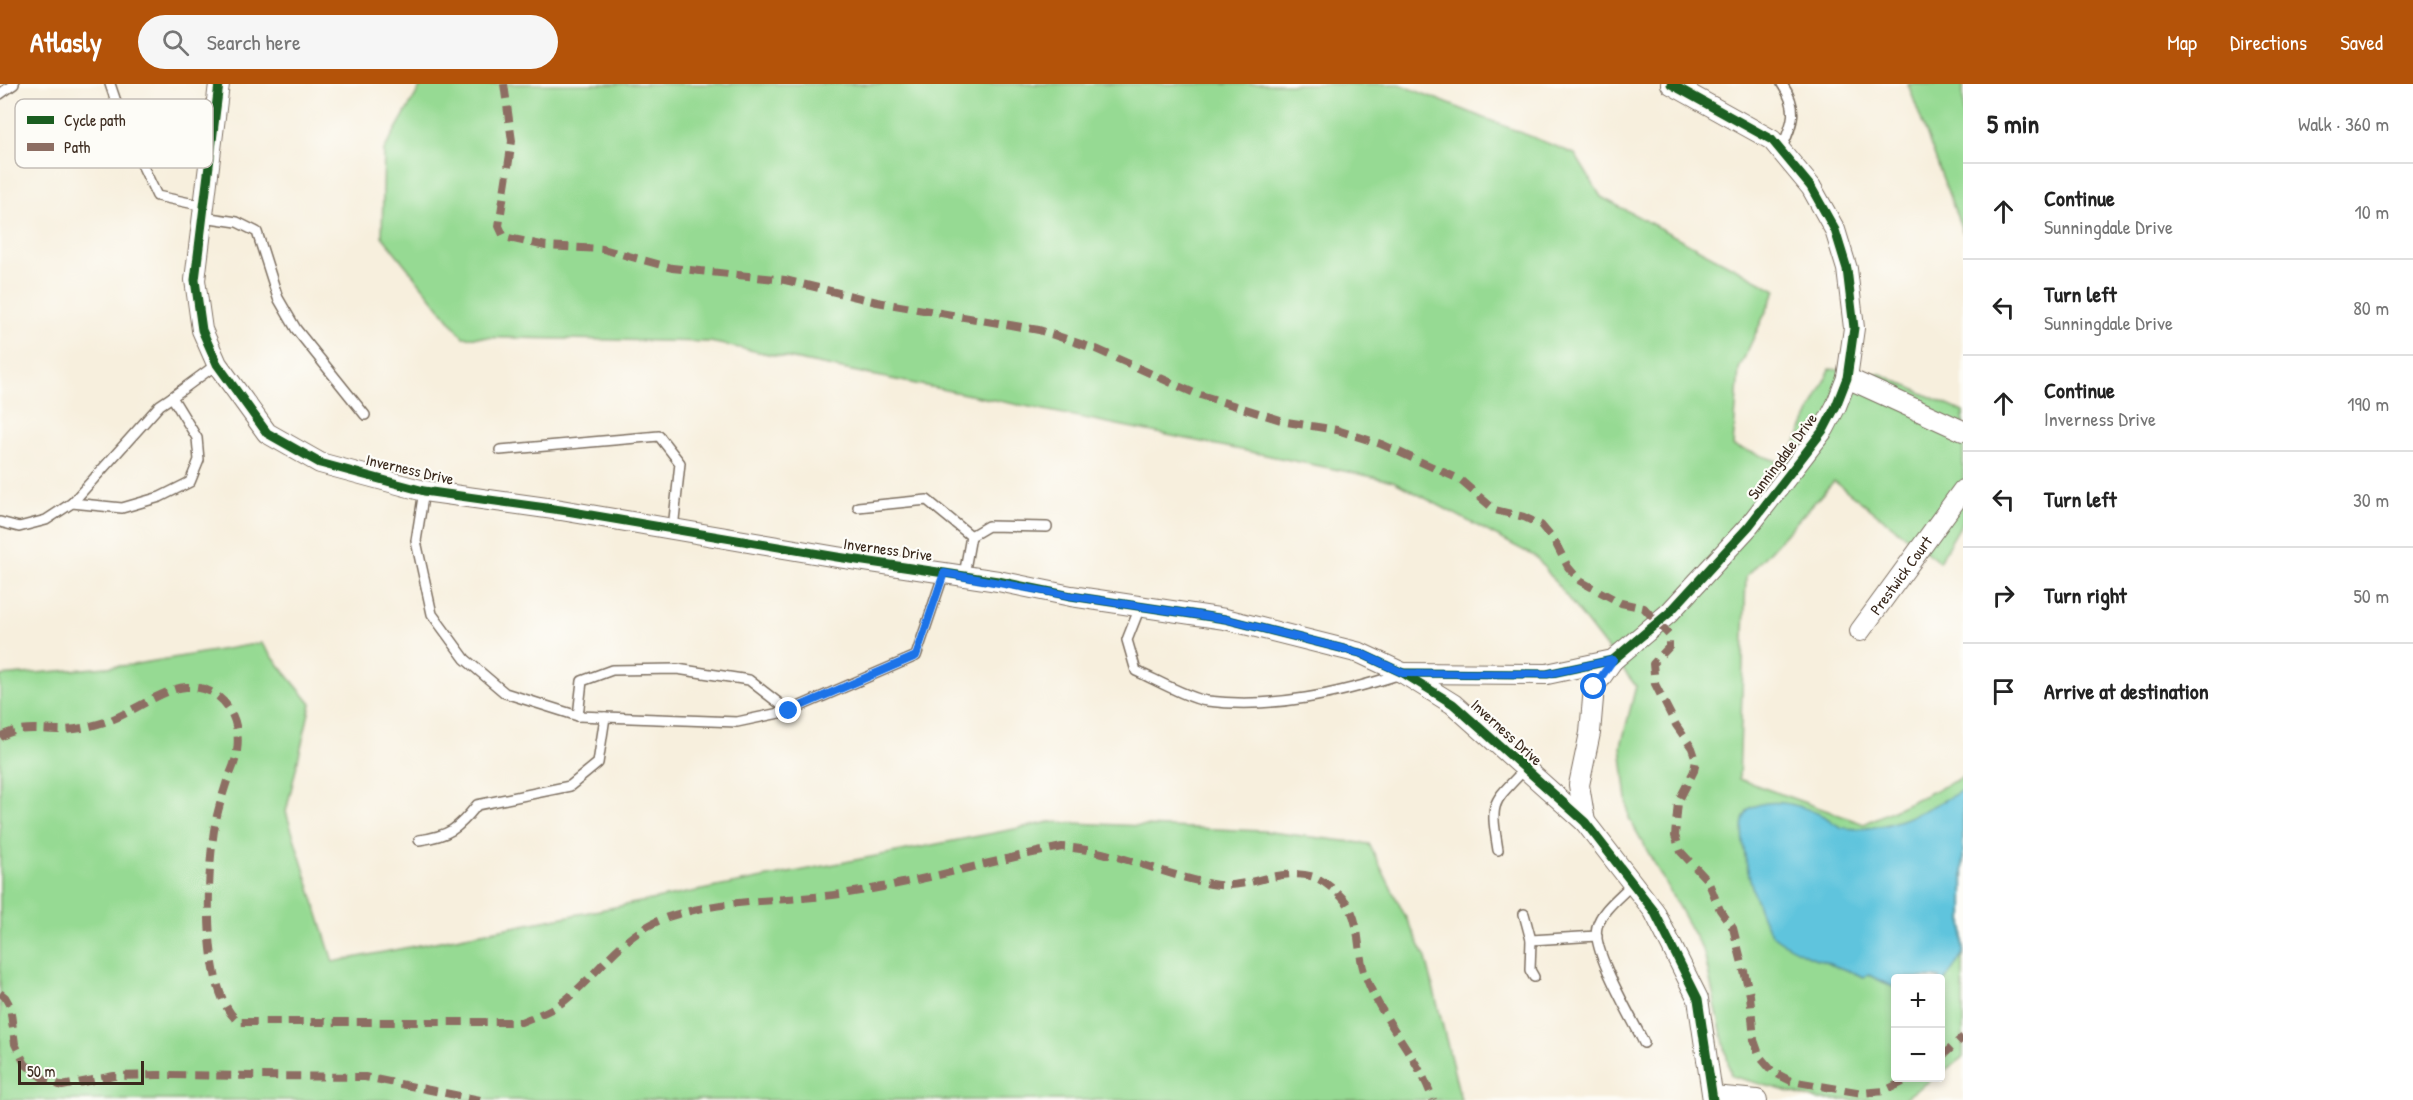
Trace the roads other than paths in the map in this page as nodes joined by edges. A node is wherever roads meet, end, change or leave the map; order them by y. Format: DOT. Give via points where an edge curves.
graph roads {
  1 [pos="14,84"];
  2 [pos="110,84"];
  3 [pos="219,84"];
  4 [pos="1671,84"];
  5 [pos="1782,84"];
  6 [pos="0,94"];
  7 [pos="115,99"];
  8 [pos="213,132"];
  9 [pos="1781,150"];
  10 [pos="144,168"];
  11 [pos="208,168"];
  12 [pos="203,211"];
  13 [pos="217,364"];
  14 [pos="1847,378"];
  15 [pos="172,397"];
  16 [pos="365,415"];
  17 [pos="1963,431"];
  18 [pos="501,450"];
  19 [pos="424,490"];
  20 [pos="1963,490"];
  21 [pos="72,503"];
  22 [pos="858,507"];
  23 [pos="0,522"];
  24 [pos="1047,527"];
  25 [pos="673,529"];
  26 [pos="971,536"];
  27 [pos="944,573"];
  28 [pos="964,575"];
  29 [pos="1141,606"];
  30 [pos="1860,631"];
  31 [pos="1613,660"];
  32 [pos="1403,673"];
  33 [pos="789,711"];
  34 [pos="578,716"];
  35 [pos="605,717"];
  36 [pos="1526,768"];
  37 [pos="1585,822"];
  38 [pos="419,840"];
  39 [pos="1498,850"];
  40 [pos="1632,884"];
  41 [pos="1524,914"];
  42 [pos="1597,936"];
  43 [pos="1531,940"];
  44 [pos="1534,977"];
  45 [pos="1644,1043"];
  46 [pos="1713,1098"];
  47 [pos="1757,1100"];
  1 -- 6 [label="lane"];
  2 -- 7 [label="lane"];
  3 -- 8 [label="street, Inverness Drive"];
  4 -- 9 [label="street, Sunningdale Drive" via="1772,140"];
  5 -- 9 [label="lane" via="1791,97 1793,115"];
  9 -- 14 [label="street, Sunningdale Drive" via="1811,187 1841,245 1851,287 1854,328"];
  10 -- 12 [label="lane" via="157,196"];
  11 -- 12 [label="street, Inverness Drive"];
  12 -- 13 [label="street, Inverness Drive" via="195,280 202,330"];
  12 -- 16 [label="lane" via="257,232 278,298 296,329"];
  13 -- 15 [label="lane"];
  13 -- 19 [label="street, Inverness Drive" via="267,433 320,463"];
  14 -- 17 [label="street"];
  14 -- 31 [label="street, Sunningdale Drive" via="1824,429 1749,526 1669,613"];
  15 -- 21 [label="lane" via="160,405"];
  15 -- 21 [label="lane" via="197,438 200,460 190,482 160,497 122,508"];
  18 -- 25 [label="lane" via="659,436 680,463"];
  19 -- 25 [label="street, Inverness Drive"];
  19 -- 34 [label="lane" via="416,540 432,614 465,659 505,693"];
  20 -- 30 [label="street, Prestwick Court"];
  21 -- 23 [label="lane" via="46,520 19,527"];
  22 -- 26 [label="lane" via="927,500"];
  24 -- 26 [label="lane" via="988,526"];
  25 -- 27 [label="street, Inverness Drive"];
  26 -- 28 [label="lane"];
  27 -- 28 [label="street, Inverness Drive"];
  27 -- 33 [label="lane" via="916,656"];
  28 -- 29 [label="street, Inverness Drive"];
  29 -- 32 [label="street, Inverness Drive" via="1225,619 1360,653"];
  29 -- 32 [label="lane" via="1127,640 1136,671 1206,701 1288,702 1346,692"];
  31 -- 32 [label="street, Sunningdale Drive" via="1547,674"];
  31 -- 37 [label="street, Sunningdale Drive" via="1594,687 1590,733 1579,784"];
  32 -- 36 [label="street, Inverness Drive" via="1453,704"];
  33 -- 34 [label="lane" via="748,680 676,669 612,670 582,681"];
  33 -- 35 [label="lane" via="737,722"];
  34 -- 35 [label="lane"];
  35 -- 38 [label="lane" via="598,763 570,786 477,805 460,826 440,837"];
  36 -- 37 [label="street, Inverness Drive"];
  36 -- 39 [label="lane" via="1499,796 1492,811"];
  37 -- 40 [label="street, Inverness Drive"];
  40 -- 42 [label="lane" via="1604,913"];
  40 -- 46 [label="street, Inverness Drive" via="1654,911 1698,999"];
  41 -- 43 [label="lane"];
  42 -- 43 [label="lane"];
  42 -- 45 [label="lane" via="1604,962"];
  43 -- 44 [label="lane" via="1530,970"];
  46 -- 47 [label="street"];
}
